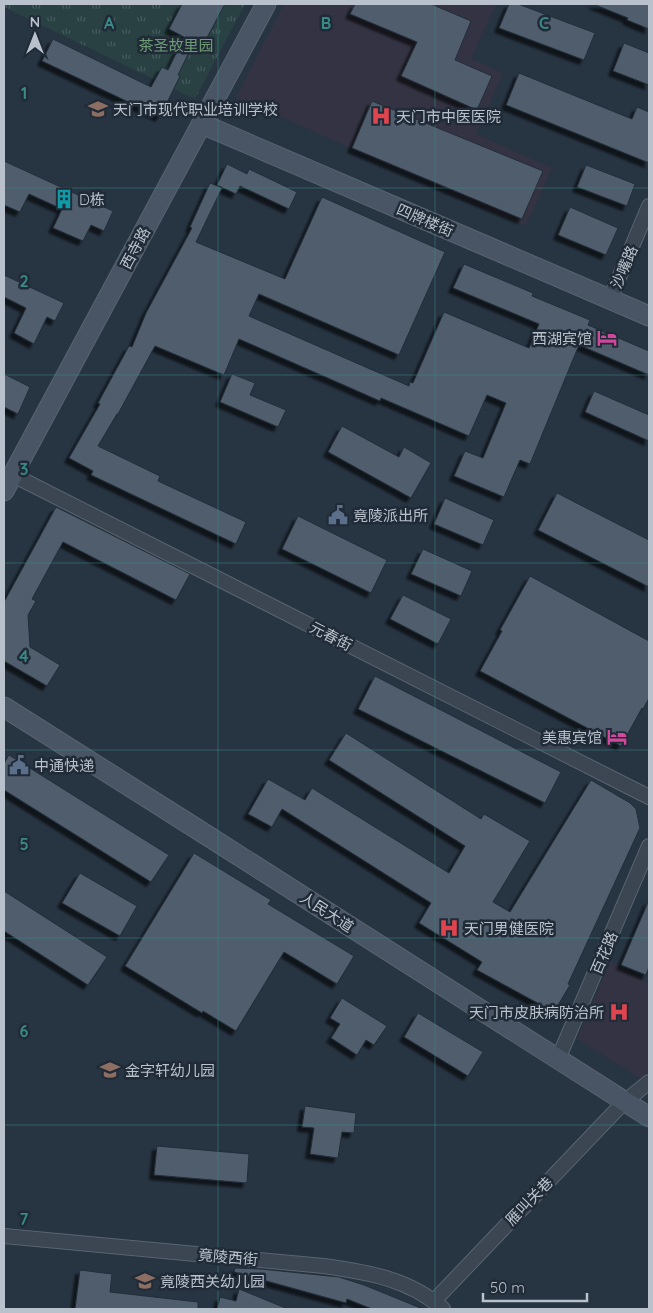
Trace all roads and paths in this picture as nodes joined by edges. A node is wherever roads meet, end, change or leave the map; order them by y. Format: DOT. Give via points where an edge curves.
graph roads {
  1 [pos="266,4"];
  2 [pos="202,124"];
  3 [pos="649,206"];
  4 [pos="610,299"];
  5 [pos="649,316"];
  6 [pos="8,483"];
  7 [pos="4,697"];
  8 [pos="4,707"];
  9 [pos="649,797"];
  10 [pos="649,846"];
  11 [pos="560,1055"];
  12 [pos="649,1082"];
  13 [pos="629,1098"];
  14 [pos="649,1105"];
  15 [pos="649,1116"];
  16 [pos="4,1236"];
  17 [pos="439,1305"];
  1 -- 2 [label="main road, 西寺路"];
  2 -- 4 [label="main road, 四牌楼街"];
  2 -- 6 [label="main road, 西寺路"];
  3 -- 4 [label="street, 沙嘴路"];
  4 -- 5 [label="main road, 四牌楼街"];
  6 -- 9 [label="street, 元春街"];
  7 -- 11 [label="main road, 人民大道"];
  8 -- 11 [label="main road, 人民大道"];
  10 -- 11 [label="street, 百花路"];
  11 -- 13 [label="main road, 人民大道"];
  12 -- 13 [label="street, 雁叫关巷"];
  13 -- 14 [label="main road, 人民大道"];
  13 -- 15 [label="main road, 人民大道"];
  13 -- 17 [label="street, 雁叫关巷"];
  16 -- 17 [label="street, 竟陵西街" via="364,1272 399,1282"];
}
